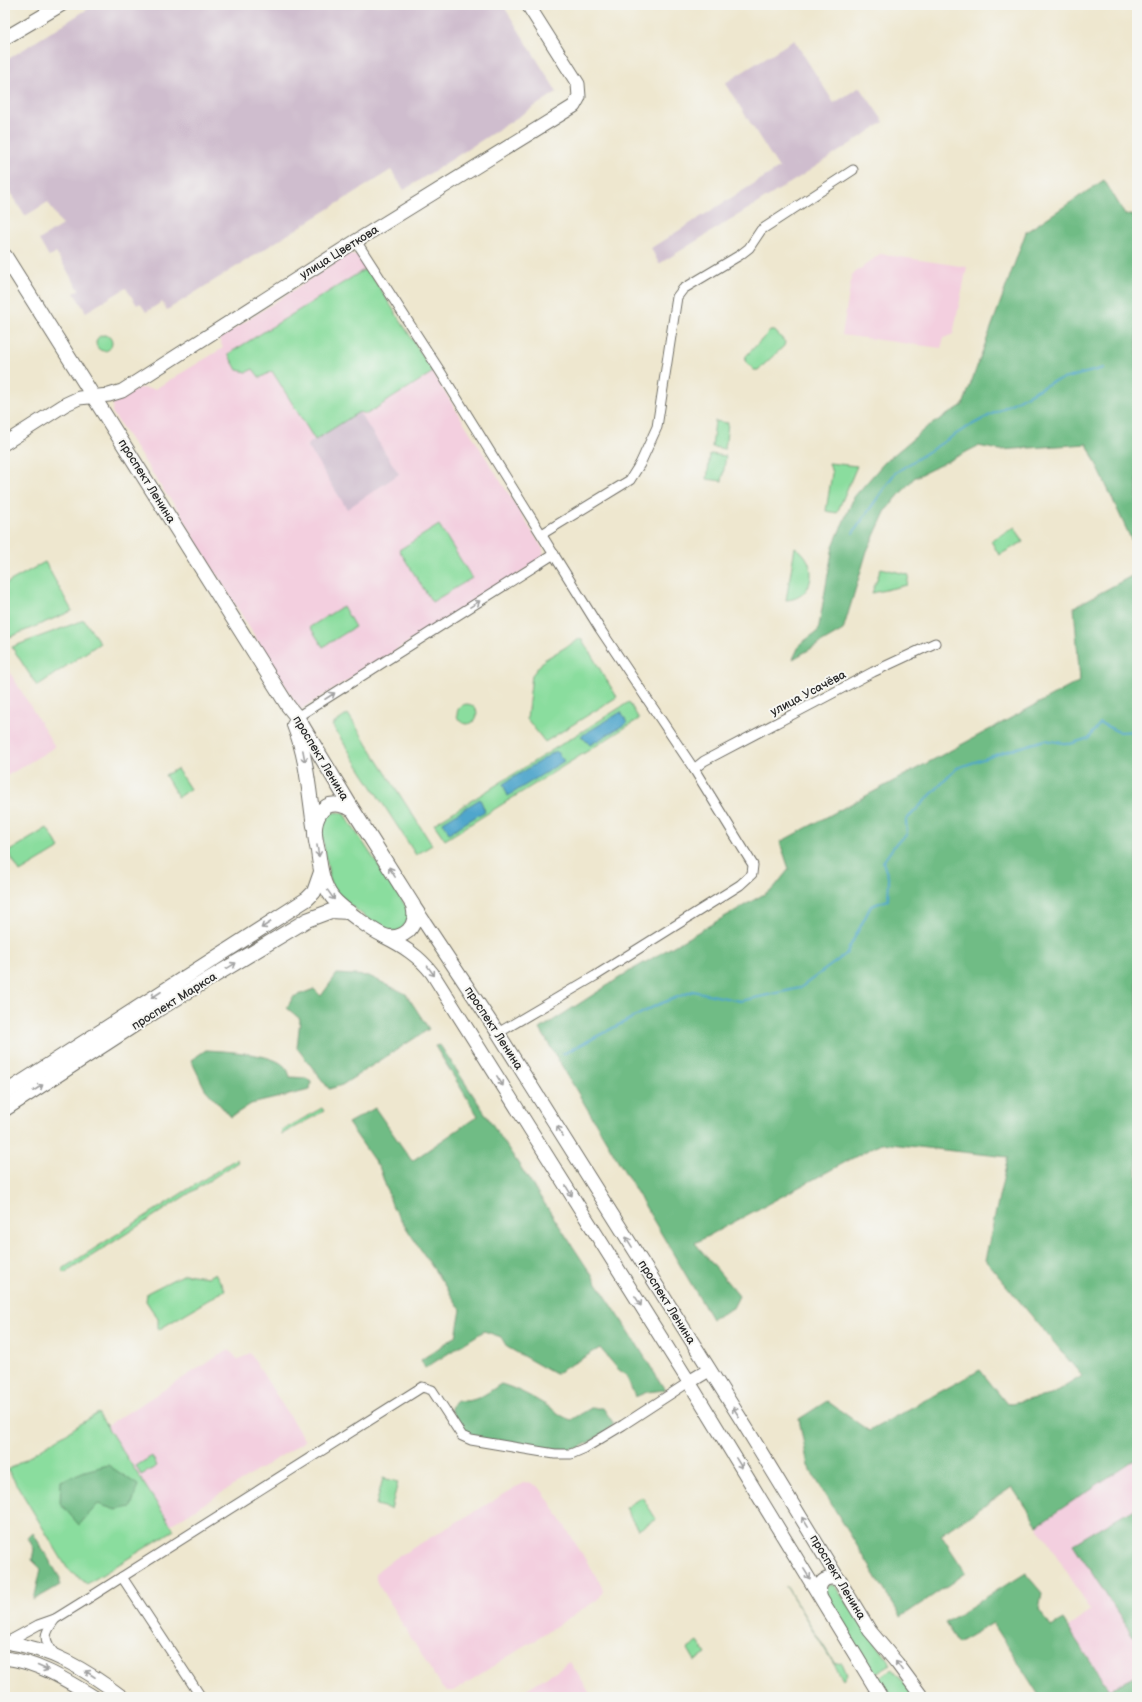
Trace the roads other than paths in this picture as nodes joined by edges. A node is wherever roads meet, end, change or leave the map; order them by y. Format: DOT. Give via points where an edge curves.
graph roads {
  1 [pos="61,5"];
  2 [pos="528,5"];
  3 [pos="5,38"];
  4 [pos="853,170"];
  5 [pos="356,241"];
  6 [pos="5,256"];
  7 [pos="94,398"];
  8 [pos="5,443"];
  9 [pos="542,534"];
  10 [pos="554,554"];
  11 [pos="935,643"];
  12 [pos="288,706"];
  13 [pos="297,718"];
  14 [pos="694,769"];
  15 [pos="353,810"];
  16 [pos="314,831"];
  17 [pos="321,872"];
  18 [pos="298,904"];
  19 [pos="413,905"];
  20 [pos="349,912"];
  21 [pos="307,920"];
  22 [pos="381,935"];
  23 [pos="498,1033"];
  24 [pos="5,1093"];
  25 [pos="5,1109"];
  26 [pos="709,1370"];
  27 [pos="689,1382"];
  28 [pos="122,1577"];
  29 [pos="841,1581"];
  30 [pos="820,1595"];
  31 [pos="54,1619"];
  32 [pos="6,1642"];
  33 [pos="55,1655"];
  34 [pos="5,1658"];
  35 [pos="94,1697"];
  36 [pos="122,1697"];
  37 [pos="200,1697"];
  38 [pos="881,1697"];
  39 [pos="922,1697"];
  1 -- 3 [label="main road"];
  2 -- 5 [label="main road, улица Цветкова" via="578,84 579,97 574,106"];
  4 -- 9 [label="street" via="761,230 749,248 740,255 683,288 677,297 657,427 640,464 630,480"];
  5 -- 7 [label="main road, улица Цветкова" via="122,391"];
  5 -- 9 [label="street"];
  6 -- 7 [label="main road, проспект Ленина"];
  7 -- 8 [label="main road, улица Цветкова" via="79,398 66,404"];
  7 -- 12 [label="main road, проспект Ленина"];
  9 -- 10 [label="street"];
  13 -- 10 [label="street, one-way"];
  10 -- 14 [label="street" via="600,629"];
  11 -- 14 [label="street, улица Усачёва" via="873,672 704,761"];
  12 -- 13 [label="main road, проспект Ленина"];
  12 -- 16 [label="main road, проспект Ленина, one-way" via="301,741"];
  13 -- 15 [label="main road, проспект Ленина"];
  14 -- 23 [label="street" via="751,861 752,874 705,908"];
  15 -- 16 [label="main road" via="342,804 325,808 318,818"];
  19 -- 15 [label="main road, проспект Ленина, one-way"];
  16 -- 17 [label="main road, проспект Ленина, one-way"];
  17 -- 18 [label="main road, проспект Маркса" via="314,892"];
  17 -- 20 [label="main road, проспект Ленина, one-way" via="332,897"];
  18 -- 21 [label="main road"];
  18 -- 24 [label="main road, проспект Маркса, one-way"];
  19 -- 22 [label="main road" via="415,917 406,932 389,938"];
  19 -- 23 [label="main road, проспект Ленина"];
  20 -- 21 [label="main road, проспект Маркса" via="331,911"];
  20 -- 22 [label="main road, проспект Ленина"];
  25 -- 21 [label="main road, проспект Маркса, one-way" via="160,1009"];
  22 -- 27 [label="main road, проспект Ленина, one-way" via="402,945 422,960 432,973"];
  26 -- 23 [label="main road, проспект Ленина, one-way"];
  26 -- 27 [label="main road"];
  29 -- 26 [label="main road, проспект Ленина, one-way"];
  27 -- 28 [label="street" via="623,1425 571,1454 555,1454 471,1440 462,1436 432,1390 422,1387"];
  27 -- 30 [label="main road, проспект Ленина, one-way"];
  28 -- 31 [label="street"];
  28 -- 37 [label="street"];
  29 -- 30 [label="main road" via="832,1578 824,1580 820,1586"];
  39 -- 29 [label="main road, проспект Ленина, one-way" via="870,1631"];
  30 -- 38 [label="main road, проспект Ленина"];
  31 -- 32 [label="street"];
  31 -- 33 [label="street" via="46,1630 45,1638 47,1646"];
  32 -- 33 [label="main road"];
  36 -- 33 [label="main road, one-way" via="71,1662"];
  34 -- 35 [label="main road, one-way" via="35,1665 58,1675"];
}
